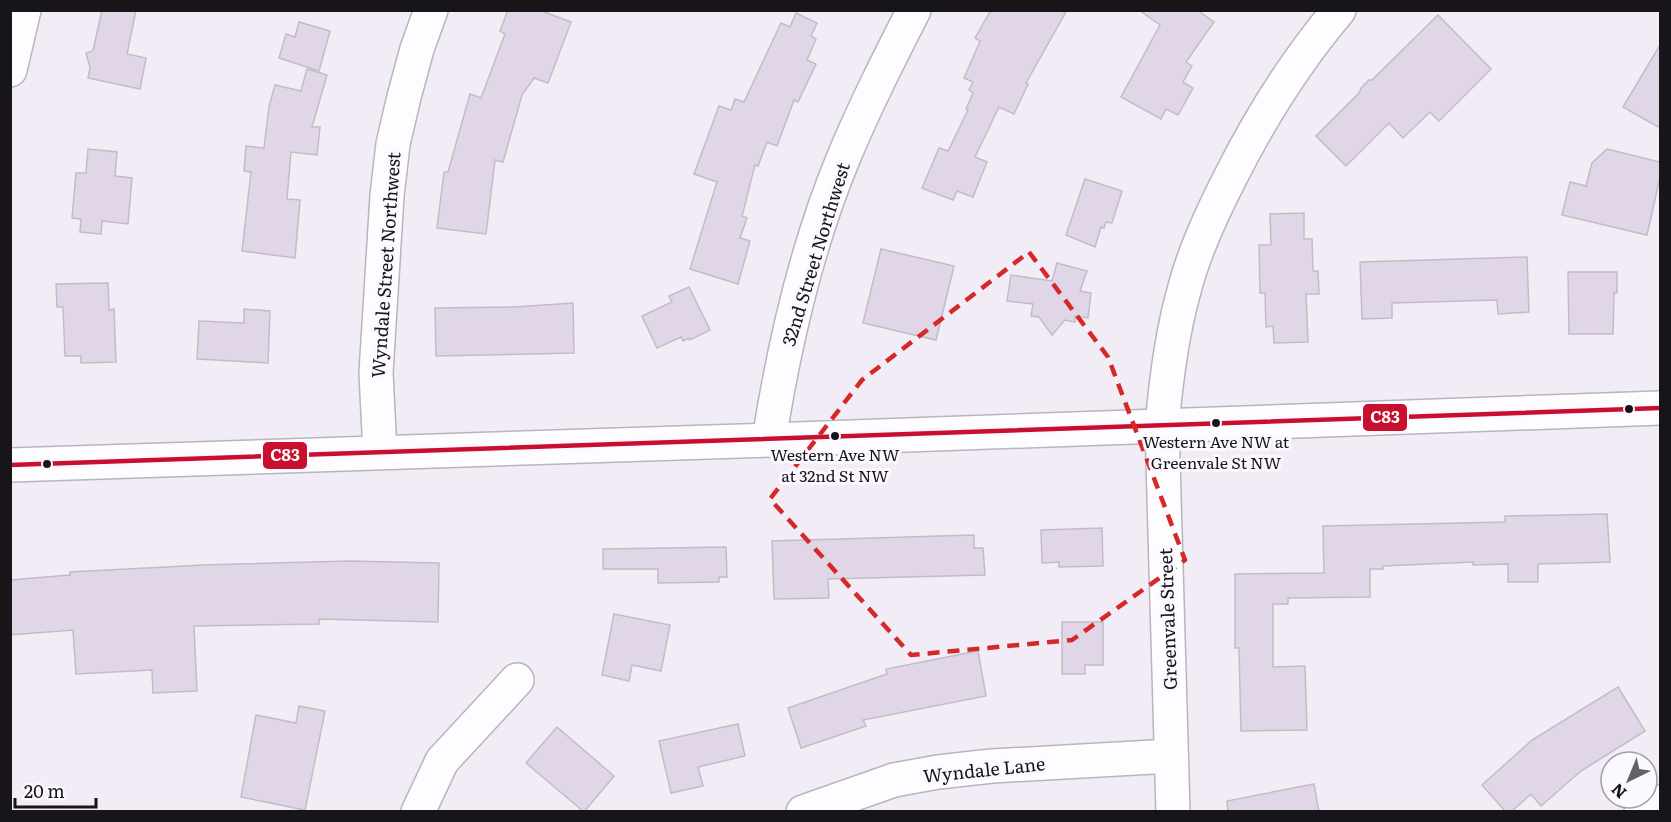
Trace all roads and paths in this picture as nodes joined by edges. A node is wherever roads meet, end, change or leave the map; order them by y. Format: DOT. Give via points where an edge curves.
graph roads {
  1 [pos="24,10"];
  2 [pos="431,10"];
  3 [pos="914,10"];
  4 [pos="1339,10"];
  5 [pos="10,70"];
  6 [pos="1660,408"];
  7 [pos="1162,426"];
  8 [pos="769,440"];
  9 [pos="380,452"];
  10 [pos="10,465"];
  11 [pos="518,680"];
  12 [pos="1171,756"];
  13 [pos="1660,802"];
  14 [pos="418,812"];
  15 [pos="803,812"];
  16 [pos="1173,812"];
  17 [pos="1641,812"];
  1 -- 5 [label="street"];
  2 -- 9 [label="street, Wyndale Street Northwest" via="414,59 392,155 376,373"];
  3 -- 8 [label="street, 32nd Street Northwest" via="843,159 824,212 788,341"];
  4 -- 7 [label="street, Greenvale Street" via="1286,79 1212,213 1178,315 1166,377"];
  6 -- 7 [label="street"];
  7 -- 8 [label="street"];
  7 -- 12 [label="street, Greenvale Street"];
  8 -- 9 [label="street"];
  9 -- 10 [label="street"];
  11 -- 14 [label="street" via="442,761"];
  12 -- 15 [label="street, Wyndale Lane" via="938,772 894,780"];
  12 -- 16 [label="street, Greenvale Street"];
  13 -- 17 [label="street"];
}
